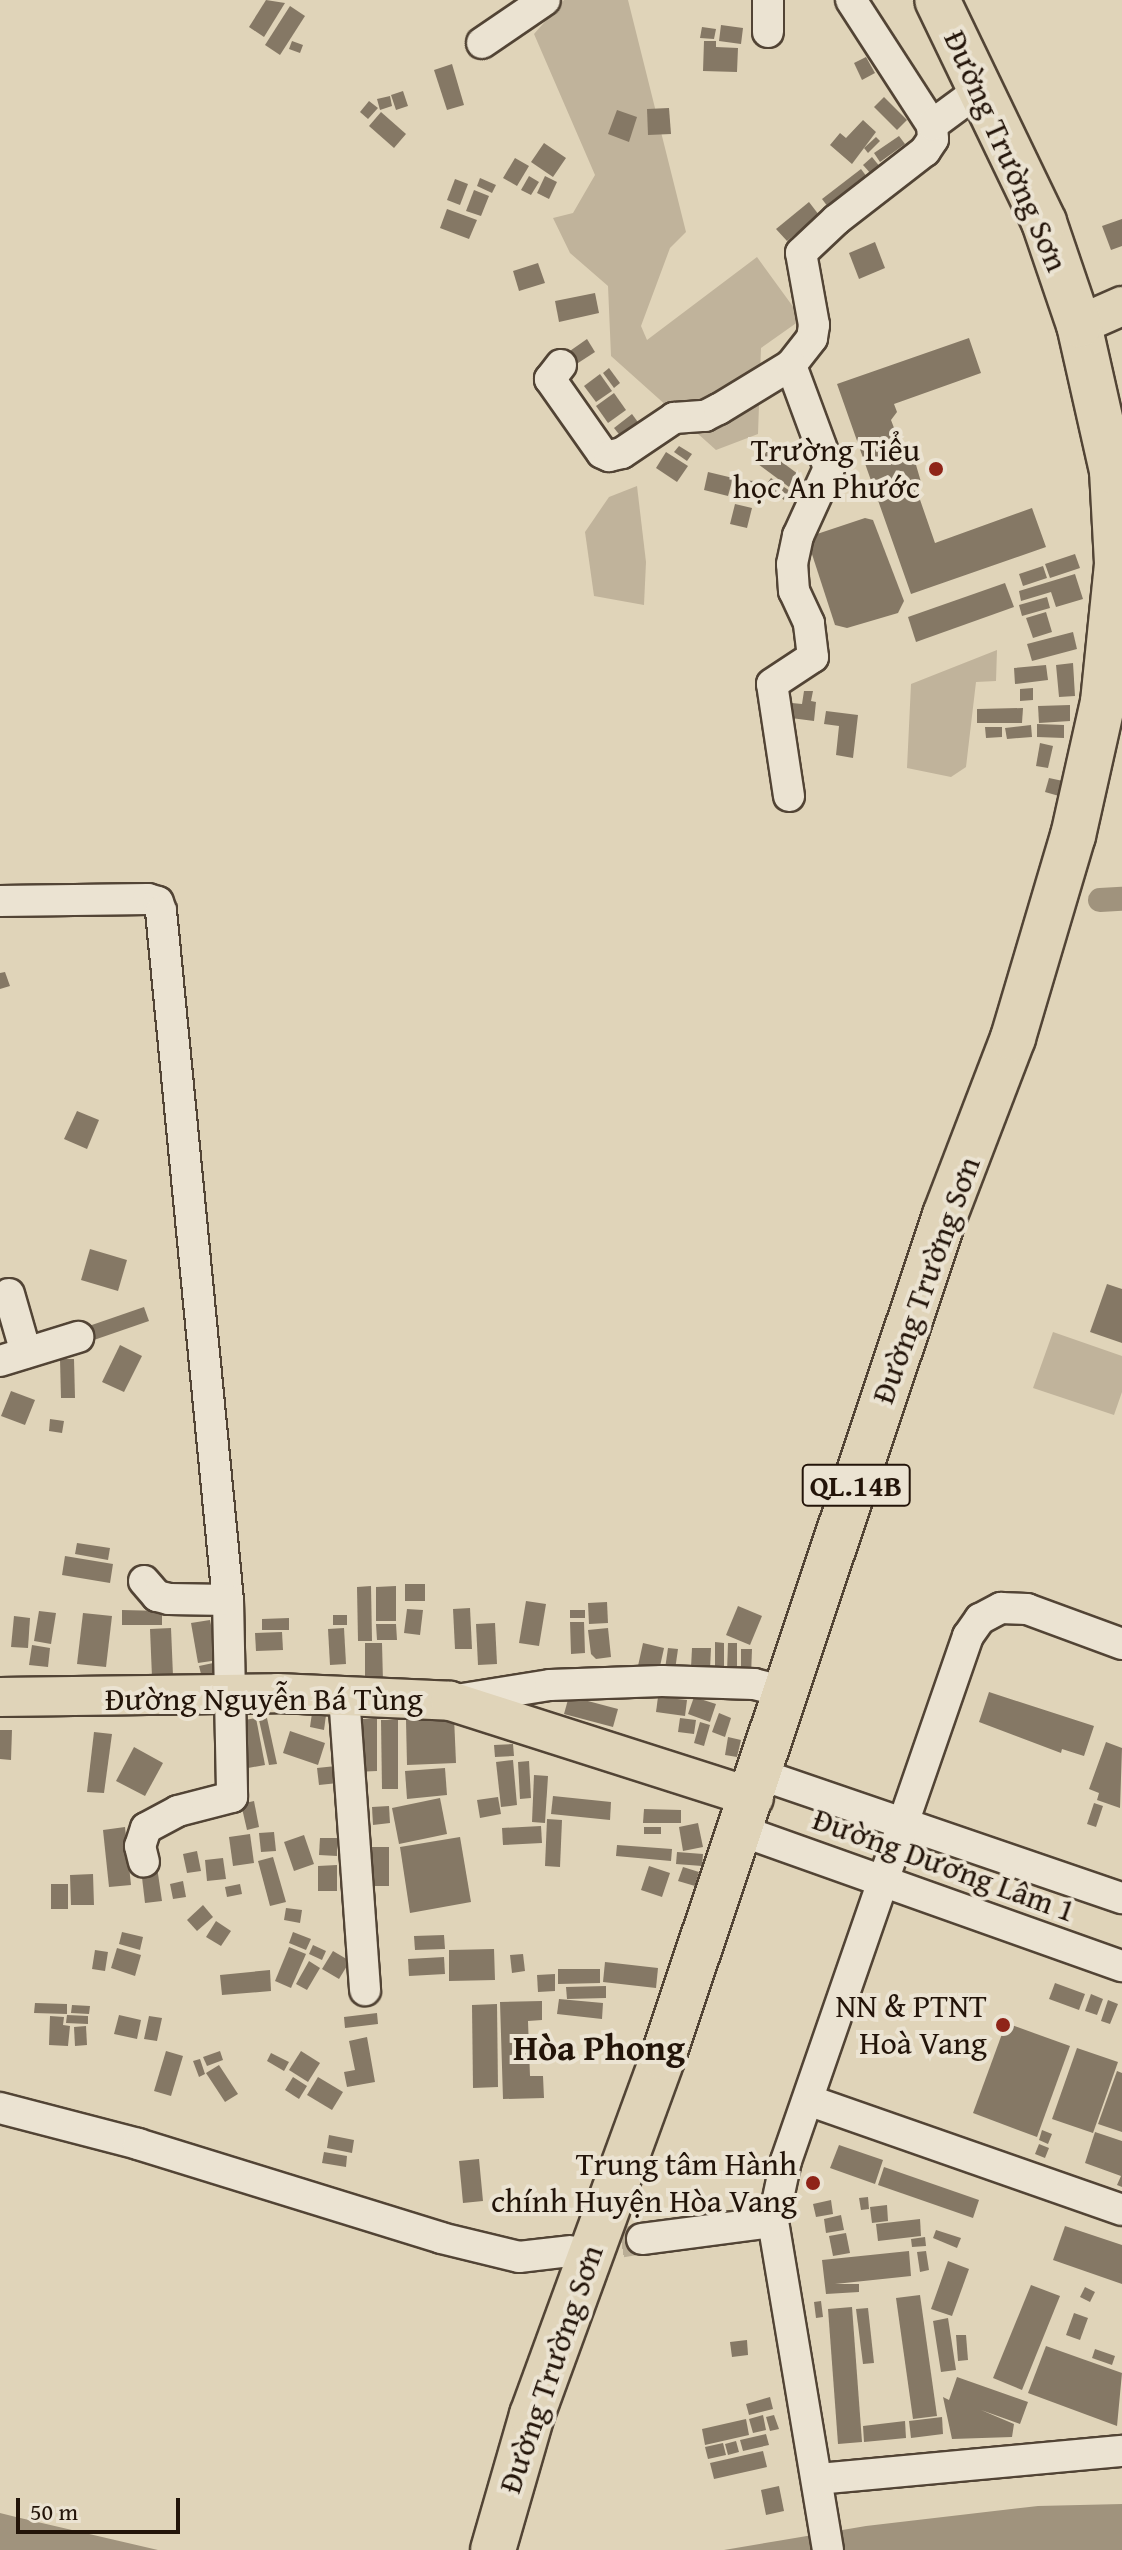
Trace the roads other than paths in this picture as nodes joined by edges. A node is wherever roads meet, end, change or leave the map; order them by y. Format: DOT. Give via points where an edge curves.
graph roads {
  1 [pos="545,0"];
  2 [pos="768,0"];
  3 [pos="851,0"];
  4 [pos="937,0"];
  5 [pos="757,19"];
  6 [pos="482,43"];
  7 [pos="982,88"];
  8 [pos="932,125"];
  9 [pos="1122,306"];
  10 [pos="1079,325"];
  11 [pos="561,365"];
  12 [pos="791,365"];
  13 [pos="1117,470"];
  14 [pos="789,796"];
  15 [pos="0,901"];
  16 [pos="9,1294"];
  17 [pos="78,1337"];
  18 [pos="13,1357"];
  19 [pos="144,1581"];
  20 [pos="228,1600"];
  21 [pos="1122,1644"];
  22 [pos="789,1693"];
  23 [pos="233,1694"];
  24 [pos="344,1696"];
  25 [pos="0,1697"];
  26 [pos="450,1701"];
  27 [pos="752,1801"];
  28 [pos="905,1822"];
  29 [pos="144,1862"];
  30 [pos="887,1883"];
  31 [pos="1122,1898"];
  32 [pos="1122,1966"];
  33 [pos="365,1990"];
  34 [pos="808,2100"];
  35 [pos="0,2108"];
  36 [pos="1122,2210"];
  37 [pos="773,2222"];
  38 [pos="642,2239"];
  39 [pos="570,2251"];
  40 [pos="1122,2451"];
  41 [pos="818,2479"];
  42 [pos="495,2542"];
  43 [pos="828,2550"];
  1 -- 6 [label="street"];
  2 -- 5 [label="street"];
  3 -- 8 [label="street"];
  4 -- 7 [label="highway, Đường Trường Sơn / QL.14B"];
  7 -- 8 [label="street"];
  7 -- 10 [label="highway, Đường Trường Sơn / QL.14B" via="1044,222"];
  8 -- 12 [label="street" via="933,139 925,151 801,253 814,325 812,338"];
  9 -- 10 [label="main road"];
  10 -- 13 [label="highway, Đường Trường Sơn / QL.14B"];
  11 -- 12 [label="street" via="550,379 609,456 674,418 705,416 719,409"];
  12 -- 14 [label="street" via="829,468 798,536 792,564 813,657 772,684"];
  13 -- 22 [label="highway, Đường Trường Sơn / QL.14B" via="1117,563 1103,702 1073,836 1013,1038 954,1197"];
  15 -- 20 [label="street" via="148,899 158,902 161,911"];
  16 -- 18 [label="street"];
  17 -- 18 [label="street"];
  19 -- 20 [label="street" via="157,1596 169,1599"];
  20 -- 23 [label="street"];
  21 -- 28 [label="street" via="1027,1609 1001,1608 980,1619 968,1636"];
  22 -- 26 [label="street" via="754,1684 662,1681 550,1685"];
  22 -- 27 [label="highway, Đường Trường Sơn / QL.14B"];
  23 -- 24 [label="main road, Đường Nguyễn Bá Tùng"];
  23 -- 25 [label="main road, Đường Nguyễn Bá Tùng"];
  23 -- 29 [label="street" via="232,1797 178,1811 146,1828 140,1846"];
  24 -- 26 [label="main road, Đường Nguyễn Bá Tùng"];
  24 -- 33 [label="street"];
  26 -- 27 [label="main road, Đường Nguyễn Bá Tùng"];
  27 -- 28 [label="street, Đường Dương Lâm 1"];
  27 -- 30 [label="street, Đường Dương Lâm 1"];
  27 -- 42 [label="highway, Đường Trường Sơn / QL.14B" via="532,2415"];
  28 -- 30 [label="street"];
  28 -- 31 [label="street, Đường Dương Lâm 1"];
  30 -- 32 [label="street, Đường Dương Lâm 1"];
  30 -- 34 [label="street"];
  34 -- 36 [label="street"];
  34 -- 37 [label="street" via="786,2161"];
  35 -- 39 [label="street" via="138,2144 441,2238 519,2257"];
  37 -- 38 [label="street"];
  37 -- 41 [label="street"];
  40 -- 41 [label="street"];
  41 -- 43 [label="street"];
}
